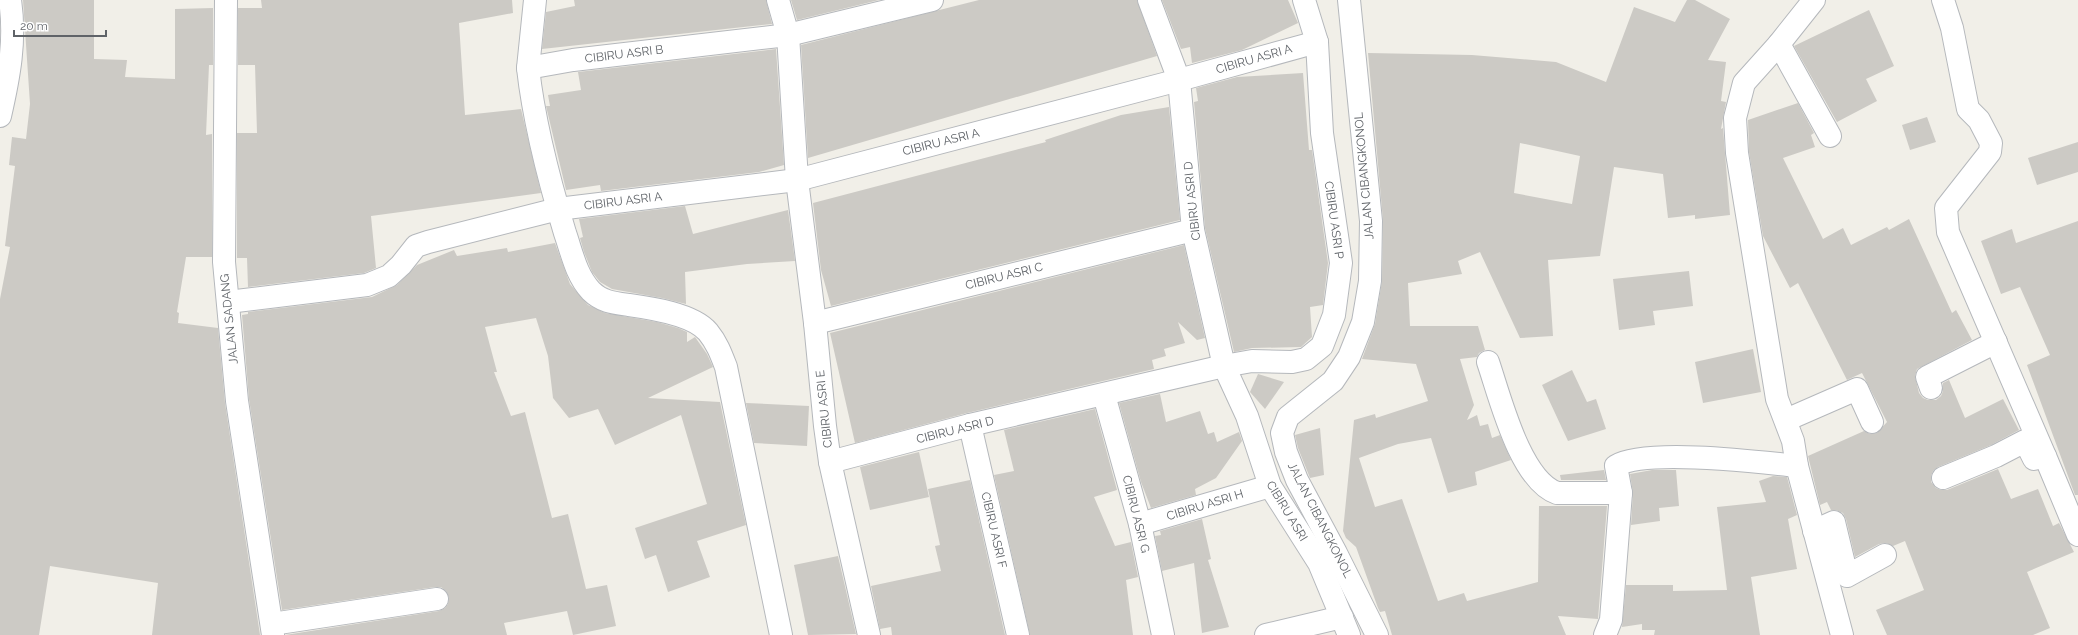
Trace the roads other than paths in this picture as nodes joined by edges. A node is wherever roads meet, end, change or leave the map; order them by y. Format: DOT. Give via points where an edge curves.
graph roads {
  1 [pos="10,0"];
  2 [pos="226,0"];
  3 [pos="535,0"];
  4 [pos="778,0"];
  5 [pos="932,0"];
  6 [pos="1149,0"];
  7 [pos="1304,0"];
  8 [pos="1349,0"];
  9 [pos="1814,0"];
  10 [pos="1943,0"];
  11 [pos="788,35"];
  12 [pos="1317,42"];
  13 [pos="1779,44"];
  14 [pos="528,68"];
  15 [pos="5,72"];
  16 [pos="1179,80"];
  17 [pos="0,116"];
  18 [pos="1830,136"];
  19 [pos="797,180"];
  20 [pos="558,209"];
  21 [pos="1193,230"];
  22 [pos="228,302"];
  23 [pos="815,323"];
  24 [pos="1996,342"];
  25 [pos="1488,362"];
  26 [pos="1224,366"];
  27 [pos="1931,388"];
  28 [pos="1104,395"];
  29 [pos="1786,420"];
  30 [pos="1872,422"];
  31 [pos="970,425"];
  32 [pos="2045,456"];
  33 [pos="830,462"];
  34 [pos="1797,466"];
  35 [pos="1943,478"];
  36 [pos="1270,486"];
  37 [pos="1621,493"];
  38 [pos="1140,524"];
  39 [pos="1814,531"];
  40 [pos="2078,536"];
  41 [pos="1885,555"];
  42 [pos="437,599"];
  43 [pos="1345,626"];
  44 [pos="272,629"];
  45 [pos="781,635"];
  46 [pos="869,635"];
  47 [pos="1018,635"];
  48 [pos="1163,635"];
  49 [pos="1266,635"];
  50 [pos="1377,635"];
  51 [pos="1605,635"];
  52 [pos="1842,635"];
  1 -- 15 [label="street" via="13,23"];
  2 -- 22 [label="street, JALAN SADANG" via="224,262"];
  3 -- 14 [label="street"];
  4 -- 11 [label="street"];
  5 -- 11 [label="street, CIBIRU ASRI B"];
  6 -- 16 [label="street, CIBIRU ASRI D"];
  7 -- 12 [label="street, CIBIRU ASRI P"];
  8 -- 50 [label="street, JALAN CIBANGKONOL" via="1370,221 1370,281 1363,322 1349,357 1333,381 1288,417 1282,432 1286,452 1298,480"];
  9 -- 13 [label="street"];
  10 -- 24 [label="street" via="1952,28 1968,109 1979,120 1991,143 1990,152 1946,208 1948,232"];
  11 -- 14 [label="street, CIBIRU ASRI B" via="573,60"];
  11 -- 19 [label="street"];
  12 -- 16 [label="street, CIBIRU ASRI A"];
  12 -- 26 [label="street, CIBIRU ASRI P" via="1322,133 1341,263 1334,315 1322,346 1306,359 1292,362 1252,361"];
  13 -- 18 [label="street"];
  13 -- 29 [label="street" via="1744,83 1735,118 1737,153 1777,399"];
  14 -- 20 [label="street" via="532,100"];
  15 -- 17 [label="street"];
  16 -- 19 [label="street, CIBIRU ASRI A"];
  16 -- 21 [label="street, CIBIRU ASRI D"];
  19 -- 20 [label="street, CIBIRU ASRI A"];
  19 -- 23 [label="street, CIBIRU ASRI E"];
  20 -- 22 [label="street, CIBIRU ASRI A" via="416,246 389,276 367,285"];
  20 -- 45 [label="street" via="577,271 591,291 606,302 665,311 689,320 707,331 719,348 726,367"];
  21 -- 23 [label="street, CIBIRU ASRI C"];
  21 -- 26 [label="street, CIBIRU ASRI D"];
  22 -- 44 [label="street, JALAN SADANG" via="237,401"];
  23 -- 33 [label="street, CIBIRU ASRI E"];
  24 -- 27 [label="street" via="1927,377"];
  24 -- 32 [label="street"];
  25 -- 37 [label="street" via="1520,455 1549,490 1557,493"];
  26 -- 28 [label="street, CIBIRU ASRI D"];
  26 -- 36 [label="street, CIBIRU ASRI" via="1247,416"];
  28 -- 31 [label="street, CIBIRU ASRI D"];
  28 -- 38 [label="street, CIBIRU ASRI G"];
  29 -- 30 [label="street" via="1857,389"];
  29 -- 34 [label="street"];
  31 -- 33 [label="street, CIBIRU ASRI D"];
  31 -- 47 [label="street, CIBIRU ASRI F"];
  32 -- 35 [label="street" via="2034,459 2025,440 1996,456"];
  32 -- 40 [label="street"];
  33 -- 46 [label="street, CIBIRU ASRI E"];
  34 -- 37 [label="street" via="1678,458 1629,462 1616,466"];
  34 -- 39 [label="street"];
  36 -- 38 [label="street, CIBIRU ASRI H"];
  36 -- 43 [label="street, CIBIRU ASRI" via="1319,563"];
  37 -- 51 [label="street" via="1611,620"];
  38 -- 48 [label="street, CIBIRU ASRI G"];
  39 -- 41 [label="street" via="1834,522 1847,576"];
  39 -- 52 [label="street"];
  42 -- 44 [label="street"];
  43 -- 49 [label="street"];
}
